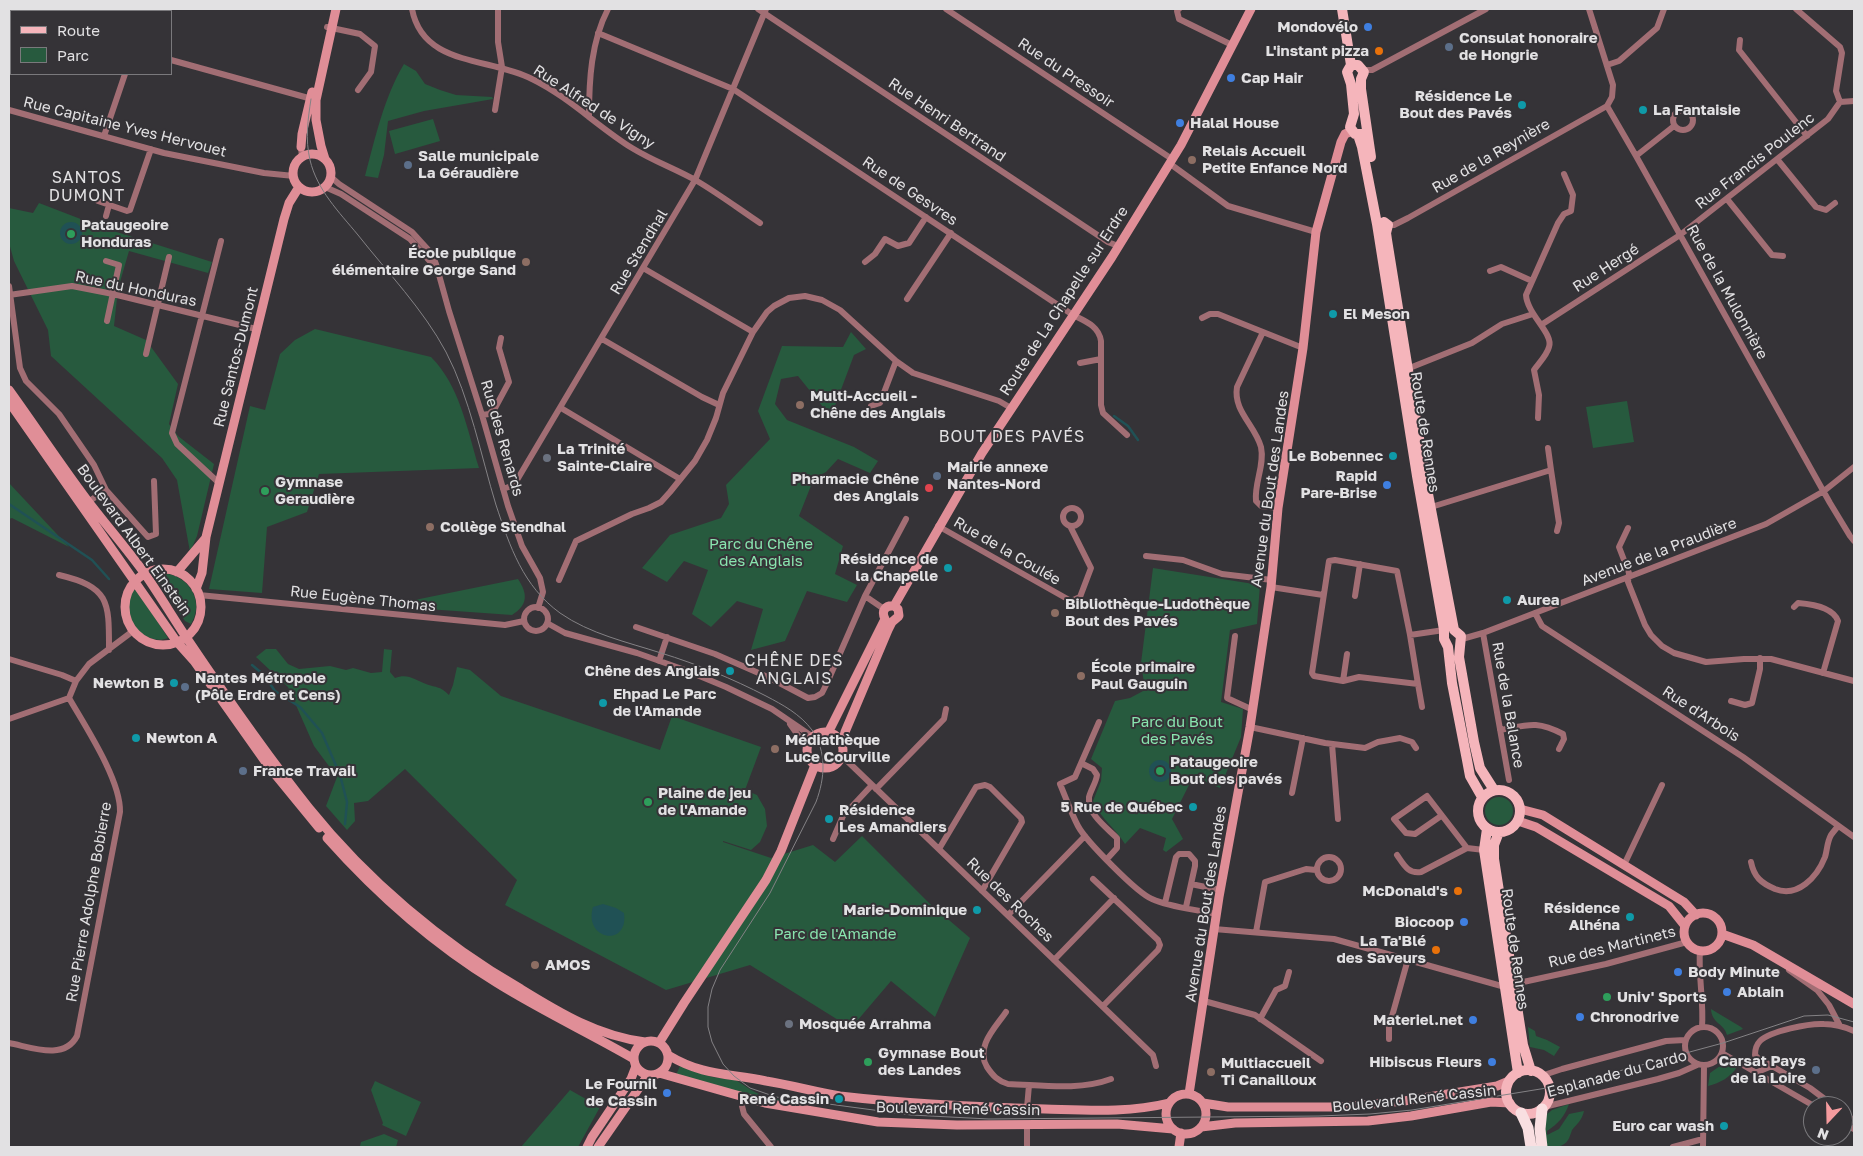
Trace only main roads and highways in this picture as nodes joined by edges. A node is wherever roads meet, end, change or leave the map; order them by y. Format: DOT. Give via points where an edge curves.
graph roads {
  1 [pos="331,9"];
  2 [pos="336,9"];
  3 [pos="1251,9"];
  4 [pos="1342,9"];
  5 [pos="329,28"];
  6 [pos="1358,76"];
  7 [pos="313,100"];
  8 [pos="1361,129"];
  9 [pos="301,147"];
  10 [pos="325,159"];
  11 [pos="299,187"];
  12 [pos="1383,227"];
  13 [pos="9,390"];
  14 [pos="9,402"];
  15 [pos="1427,508"];
  16 [pos="206,537"];
  17 [pos="177,572"];
  18 [pos="145,574"];
  19 [pos="135,581"];
  20 [pos="198,592"];
  21 [pos="894,606"];
  22 [pos="887,616"];
  23 [pos="1448,632"];
  24 [pos="186,637"];
  25 [pos="177,642"];
  26 [pos="1461,642"];
  27 [pos="1448,646"];
  28 [pos="828,733"];
  29 [pos="842,744"];
  30 [pos="815,765"];
  31 [pos="1494,790"];
  32 [pos="1482,797"];
  33 [pos="1520,809"];
  34 [pos="1518,821"];
  35 [pos="1487,828"];
  36 [pos="1499,832"];
  37 [pos="1696,915"];
  38 [pos="1685,926"];
  39 [pos="1722,934"];
  40 [pos="1509,986"];
  41 [pos="1854,1004"];
  42 [pos="644,1042"];
  43 [pos="659,1043"];
  44 [pos="668,1055"];
  45 [pos="635,1063"];
  46 [pos="1531,1071"];
  47 [pos="659,1073"];
  48 [pos="1518,1073"];
  49 [pos="648,1075"];
  50 [pos="1510,1081"];
  51 [pos="1189,1094"];
  52 [pos="1170,1103"];
  53 [pos="1203,1103"];
  54 [pos="1510,1103"];
  55 [pos="1543,1108"];
  56 [pos="1521,1112"];
  57 [pos="1201,1127"];
  58 [pos="1177,1131"];
  59 [pos="587,1147"];
  60 [pos="598,1147"];
  61 [pos="1179,1147"];
  62 [pos="1532,1147"];
  63 [pos="1542,1147"];
  1 -- 5 [label="main road"];
  2 -- 5 [label="main road"];
  3 -- 21 [label="main road, Route de La Chapelle sur Erdre" via="1171,161 982,453"];
  4 -- 6 [label="main road" via="1351,65 1347,72"];
  5 -- 7 [label="main road"];
  6 -- 8 [label="main road, Route de Rennes" via="1362,98"];
  6 -- 8 [label="main road" via="1353,119 1360,117"];
  7 -- 9 [label="main road"];
  7 -- 10 [label="main road"];
  8 -- 12 [label="main road, Route de Rennes"];
  8 -- 51 [label="main road, Avenue du Bout des Landes" via="1343,137 1316,232 1250,727 1216,914"];
  10 -- 11 [label="main road" via="313,155 302,158 295,166 294,176"];
  10 -- 11 [label="main road" via="330,166 331,177 325,187 312,192"];
  11 -- 16 [label="main road, Rue Santos-Dumont" via="284,219"];
  12 -- 15 [label="main road, Route de Rennes"];
  12 -- 15 [label="main road, Route de Rennes"];
  13 -- 18 [label="main road, Boulevard Albert Einstein" via="88,502"];
  14 -- 19 [label="main road, Boulevard Albert Einstein"];
  15 -- 23 [label="main road, Route de Rennes"];
  16 -- 17 [label="main road, Rue Santos-Dumont"];
  16 -- 20 [label="main road, Rue Santos-Dumont"];
  17 -- 18 [label="main road" via="164,569"];
  17 -- 20 [label="main road" via="187,578"];
  18 -- 19 [label="main road"];
  18 -- 24 [label="main road, Boulevard Albert Einstein"];
  19 -- 25 [label="main road, Boulevard Albert Einstein"];
  19 -- 25 [label="main road" via="125,604 133,631 158,645"];
  20 -- 24 [label="main road, Rue Santos-Dumont" via="200,615"];
  21 -- 22 [label="main road" via="888,606"];
  21 -- 22 [label="main road" via="899,615 896,620"];
  22 -- 28 [label="main road"];
  22 -- 29 [label="main road"];
  23 -- 26 [label="main road" via="1460,634"];
  23 -- 27 [label="main road" via="1445,642"];
  24 -- 25 [label="main road"];
  24 -- 42 [label="main road, Boulevard Albert Einstein" via="309,808 366,870 414,913 496,975 562,1013 603,1032"];
  25 -- 45 [label="main road, Boulevard Albert Einstein" via="304,812 371,884 430,934 496,983"];
  26 -- 27 [label="main road" via="1454,648"];
  26 -- 31 [label="main road" via="1459,657 1480,768"];
  27 -- 32 [label="main road" via="1470,776"];
  28 -- 29 [label="main road"];
  28 -- 30 [label="main road" via="813,737 807,748"];
  29 -- 30 [label="main road" via="842,756 836,764 820,768"];
  30 -- 43 [label="main road" via="766,880"];
  31 -- 32 [label="main road"];
  31 -- 33 [label="main road" via="1511,793 1518,800"];
  32 -- 35 [label="main road" via="1478,814"];
  33 -- 34 [label="main road"];
  33 -- 37 [label="main road" via="1544,815 1684,902"];
  34 -- 36 [label="main road" via="1509,830"];
  34 -- 38 [label="main road" via="1536,827 1669,906"];
  35 -- 36 [label="main road"];
  35 -- 40 [label="main road, Route de Rennes" via="1484,850"];
  36 -- 40 [label="main road, Route de Rennes" via="1494,845 1494,859"];
  37 -- 38 [label="main road"];
  37 -- 39 [label="main road" via="1703,913 1714,917 1721,926"];
  38 -- 39 [label="main road" via="1687,942 1700,950 1714,947"];
  39 -- 41 [label="main road" via="1773,956"];
  40 -- 46 [label="main road, Route de Rennes"];
  40 -- 48 [label="main road, Route de Rennes"];
  42 -- 43 [label="main road"];
  42 -- 45 [label="main road" via="636,1050"];
  43 -- 44 [label="main road"];
  44 -- 47 [label="main road" via="667,1064"];
  44 -- 52 [label="main road, Boulevard René Cassin" via="690,1067 714,1074 897,1102 1128,1110"];
  45 -- 49 [label="main road" via="641,1072"];
  45 -- 59 [label="main road" via="631,1079"];
  46 -- 48 [label="main road"];
  46 -- 55 [label="main road" via="1547,1082 1550,1092"];
  47 -- 49 [label="main road"];
  47 -- 58 [label="main road, Boulevard René Cassin" via="744,1098 878,1122 906,1125 1134,1124"];
  48 -- 50 [label="main road"];
  49 -- 60 [label="main road"];
  50 -- 53 [label="main road, Boulevard René Cassin" via="1497,1086 1404,1101 1349,1106 1228,1107"];
  50 -- 54 [label="main road" via="1506,1091"];
  51 -- 52 [label="main road" via="1178,1096"];
  51 -- 53 [label="main road"];
  52 -- 58 [label="main road" via="1166,1116"];
  53 -- 57 [label="main road" via="1206,1118"];
  54 -- 56 [label="main road"];
  54 -- 57 [label="main road, Boulevard René Cassin" via="1491,1102 1368,1121 1235,1123"];
  55 -- 56 [label="main road" via="1531,1114"];
  55 -- 63 [label="highway"];
  56 -- 62 [label="highway"];
  57 -- 58 [label="main road" via="1192,1133"];
  58 -- 61 [label="main road"];
}
